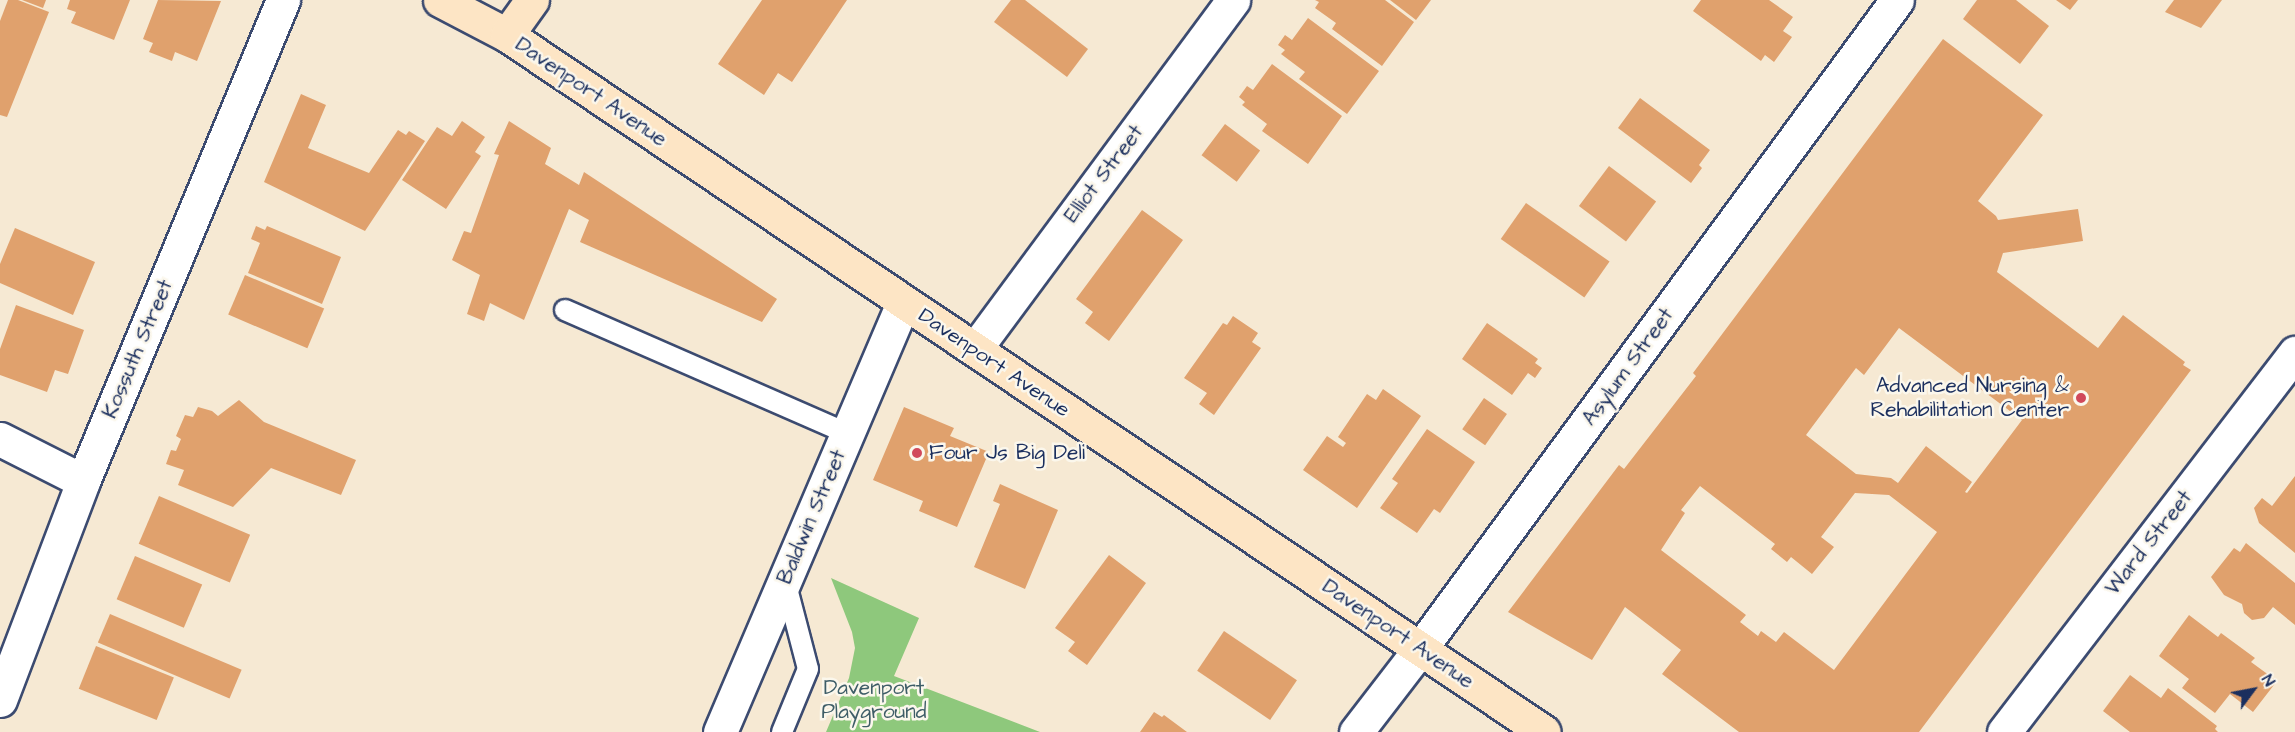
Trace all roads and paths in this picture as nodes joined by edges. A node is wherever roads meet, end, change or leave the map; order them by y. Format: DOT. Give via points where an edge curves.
graph roads {
  1 [pos="283,0"];
  2 [pos="440,0"];
  3 [pos="532,0"];
  4 [pos="1233,0"];
  5 [pos="1897,0"];
  6 [pos="507,35"];
  7 [pos="903,302"];
  8 [pos="565,310"];
  9 [pos="975,349"];
  10 [pos="2295,353"];
  11 [pos="848,433"];
  12 [pos="0,439"];
  13 [pos="83,481"];
  14 [pos="784,580"];
  15 [pos="1420,649"];
  16 [pos="0,700"];
  17 [pos="720,732"];
  18 [pos="782,732"];
  19 [pos="1356,732"];
  20 [pos="1544,732"];
  21 [pos="2004,732"];
  1 -- 13 [label="street, Kossuth Street"];
  2 -- 6 [label="main road, Davenport Avenue"];
  3 -- 6 [label="main road"];
  4 -- 9 [label="street, Elliot Street"];
  5 -- 15 [label="street, Asylum Street"];
  6 -- 7 [label="main road, Davenport Avenue"];
  7 -- 9 [label="main road, Davenport Avenue"];
  7 -- 11 [label="street, Baldwin Street"];
  8 -- 11 [label="lane"];
  9 -- 15 [label="main road, Davenport Avenue"];
  10 -- 21 [label="street, Ward Street"];
  11 -- 14 [label="street, Baldwin Street"];
  12 -- 13 [label="street"];
  13 -- 16 [label="street, Kossuth Street"];
  14 -- 17 [label="street, Baldwin Street"];
  14 -- 18 [label="lane" via="808,669"];
  15 -- 19 [label="street, Asylum Street"];
  15 -- 20 [label="main road, Davenport Avenue"];
}
